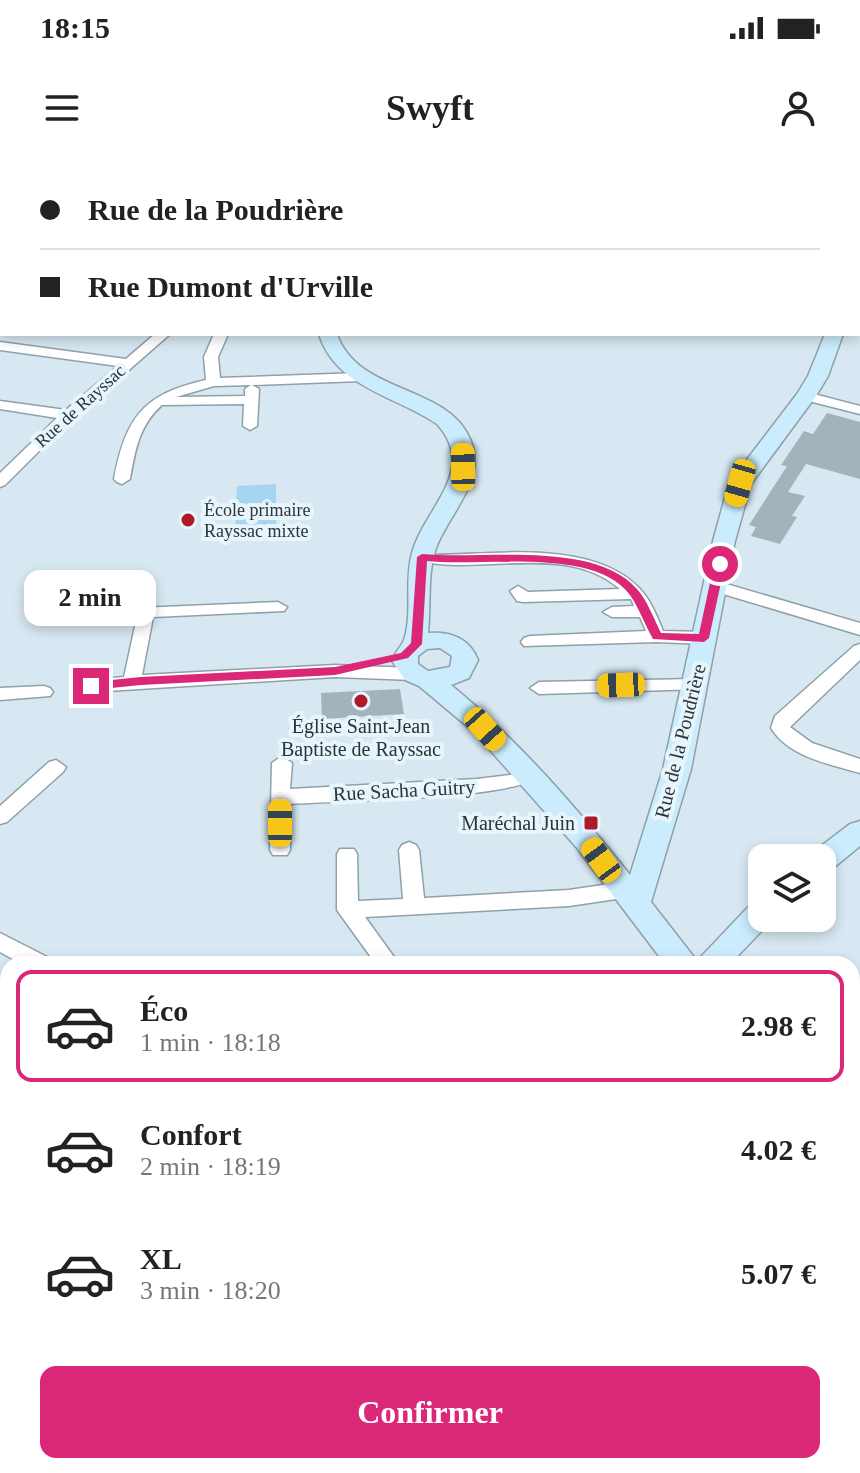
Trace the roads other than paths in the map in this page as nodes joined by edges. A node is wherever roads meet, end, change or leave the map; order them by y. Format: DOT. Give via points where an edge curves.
graph roads {
  1 [pos="161,336"];
  2 [pos="219,336"];
  3 [pos="329,336"];
  4 [pos="833,336"];
  5 [pos="0,346"];
  6 [pos="128,363"];
  7 [pos="361,377"];
  8 [pos="253,381"];
  9 [pos="214,382"];
  10 [pos="806,396"];
  11 [pos="252,400"];
  12 [pos="154,402"];
  13 [pos="0,405"];
  14 [pos="860,410"];
  15 [pos="69,415"];
  16 [pos="250,426"];
  17 [pos="122,479"];
  18 [pos="0,482"];
  19 [pos="422,557"];
  20 [pos="716,586"];
  21 [pos="518,591"];
  22 [pos="635,594"];
  23 [pos="278,607"];
  24 [pos="419,609"];
  25 [pos="645,611"];
  26 [pos="612,612"];
  27 [pos="860,629"];
  28 [pos="657,636"];
  29 [pos="704,638"];
  30 [pos="444,641"];
  31 [pos="530,642"];
  32 [pos="860,650"];
  33 [pos="415,663"];
  34 [pos="460,672"];
  35 [pos="132,682"];
  36 [pos="695,685"];
  37 [pos="91,686"];
  38 [pos="539,688"];
  39 [pos="44,692"];
  40 [pos="0,694"];
  41 [pos="483,726"];
  42 [pos="282,763"];
  43 [pos="860,766"];
  44 [pos="56,767"];
  45 [pos="527,776"];
  46 [pos="280,797"];
  47 [pos="0,817"];
  48 [pos="860,831"];
  49 [pos="653,844"];
  50 [pos="280,850"];
  51 [pos="409,850"];
  52 [pos="836,850"];
  53 [pos="347,854"];
  54 [pos="601,860"];
  55 [pos="629,898"];
  56 [pos="414,905"];
  57 [pos="348,910"];
  58 [pos="748,926"];
  59 [pos="0,942"];
  60 [pos="26,956"];
  61 [pos="382,956"];
  62 [pos="676,956"];
  63 [pos="719,956"];
  1 -- 6 [label="street, Rue de Rayssac"];
  2 -- 9 [label="street" via="209,364"];
  3 -- 7 [label="street" via="334,354"];
  4 -- 10 [label="street, Rue de la Poudrière"];
  5 -- 6 [label="street"];
  6 -- 15 [label="street, Rue de Rayssac"];
  7 -- 8 [label="street"];
  7 -- 19 [label="street" via="411,397 458,435 462,473"];
  8 -- 9 [label="street"];
  8 -- 11 [label="street"];
  9 -- 12 [label="street"];
  10 -- 14 [label="street"];
  10 -- 20 [label="street, Rue de la Poudrière" via="740,483"];
  11 -- 12 [label="street"];
  11 -- 16 [label="street"];
  12 -- 17 [label="street" via="136,423"];
  13 -- 15 [label="street"];
  15 -- 18 [label="street, Rue de Rayssac"];
  19 -- 22 [label="street" via="557,558 610,574"];
  19 -- 24 [label="street"];
  20 -- 27 [label="street"];
  20 -- 29 [label="street, Rue de la Poudrière"];
  21 -- 22 [label="street" via="523,597"];
  22 -- 25 [label="street"];
  23 -- 35 [label="street" via="145,612"];
  24 -- 30 [label="street"];
  24 -- 33 [label="street"];
  25 -- 26 [label="street"];
  25 -- 28 [label="street"];
  28 -- 29 [label="street"];
  28 -- 31 [label="street"];
  29 -- 36 [label="street, Rue de la Poudrière"];
  30 -- 33 [label="street"];
  30 -- 34 [label="street" via="465,654"];
  32 -- 43 [label="street" via="780,728 785,737"];
  33 -- 34 [label="street" via="446,679"];
  33 -- 35 [label="street"];
  33 -- 41 [label="street"];
  34 -- 41 [label="street" via="459,681"];
  35 -- 37 [label="street"];
  36 -- 38 [label="street"];
  36 -- 49 [label="street, Rue de la Poudrière" via="677,769"];
  39 -- 40 [label="street"];
  41 -- 45 [label="street"];
  42 -- 46 [label="street"];
  44 -- 47 [label="street"];
  45 -- 46 [label="street, Rue Sacha Guitry" via="477,786"];
  45 -- 54 [label="street"];
  46 -- 50 [label="street"];
  48 -- 52 [label="street"];
  49 -- 54 [label="street, Rue de la Poudrière"];
  49 -- 55 [label="street, Rue de la Poudrière"];
  51 -- 56 [label="street"];
  53 -- 57 [label="street"];
  54 -- 55 [label="street"];
  55 -- 56 [label="street"];
  55 -- 62 [label="street"];
  56 -- 57 [label="street"];
  57 -- 61 [label="street"];
  58 -- 63 [label="street"];
  59 -- 60 [label="street"];
}
